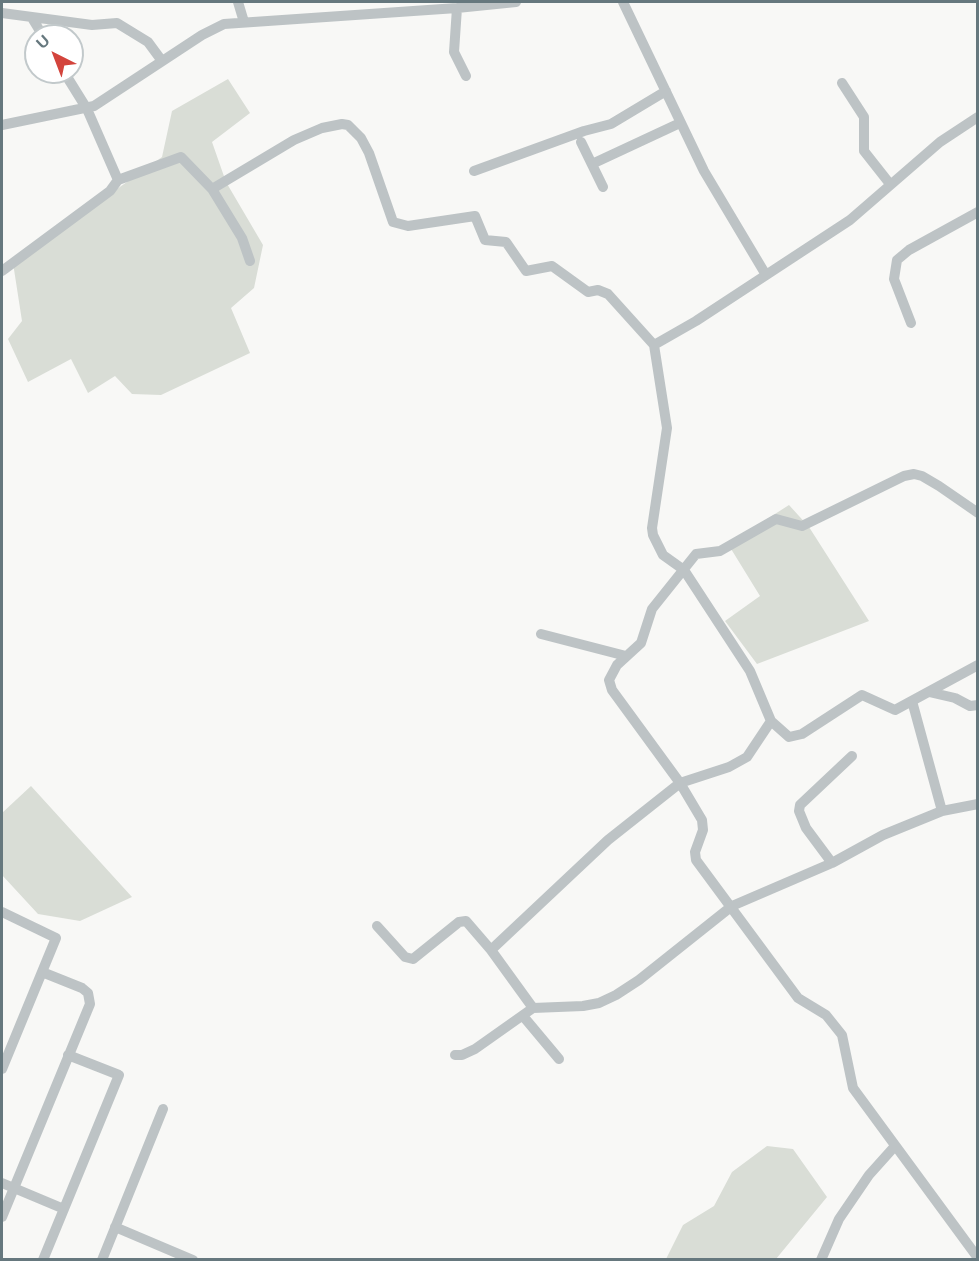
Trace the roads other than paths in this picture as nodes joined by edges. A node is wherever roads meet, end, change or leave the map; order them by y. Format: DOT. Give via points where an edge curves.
graph roads {
  1 [pos="238,2"];
  2 [pos="516,2"];
  3 [pos="622,2"];
  4 [pos="414,6"];
  5 [pos="457,8"];
  6 [pos="2,13"];
  7 [pos="32,18"];
  8 [pos="244,22"];
  9 [pos="36,24"];
  10 [pos="162,61"];
  11 [pos="466,76"];
  12 [pos="842,83"];
  13 [pos="71,84"];
  14 [pos="666,91"];
  15 [pos="87,109"];
  16 [pos="978,117"];
  17 [pos="680,123"];
  18 [pos="2,125"];
  19 [pos="581,142"];
  20 [pos="592,164"];
  21 [pos="474,171"];
  22 [pos="118,180"];
  23 [pos="890,184"];
  24 [pos="603,187"];
  25 [pos="212,189"];
  26 [pos="978,213"];
  27 [pos="250,261"];
  28 [pos="2,271"];
  29 [pos="766,275"];
  30 [pos="911,323"];
  31 [pos="654,345"];
  32 [pos="978,513"];
  33 [pos="684,570"];
  34 [pos="541,634"];
  35 [pos="626,656"];
  36 [pos="978,665"];
  37 [pos="929,692"];
  38 [pos="912,701"];
  39 [pos="978,705"];
  40 [pos="771,721"];
  41 [pos="852,756"];
  42 [pos="680,783"];
  43 [pos="978,804"];
  44 [pos="942,811"];
  45 [pos="832,863"];
  46 [pos="732,906"];
  47 [pos="2,913"];
  48 [pos="377,926"];
  49 [pos="491,950"];
  50 [pos="42,972"];
  51 [pos="533,1008"];
  52 [pos="523,1016"];
  53 [pos="68,1055"];
  54 [pos="455,1055"];
  55 [pos="559,1059"];
  56 [pos="2,1069"];
  57 [pos="163,1109"];
  58 [pos="895,1146"];
  59 [pos="2,1183"];
  60 [pos="13,1188"];
  61 [pos="64,1209"];
  62 [pos="2,1217"];
  63 [pos="115,1227"];
  64 [pos="166,1248"];
  65 [pos="978,1257"];
  66 [pos="43,1260"];
  67 [pos="102,1260"];
  68 [pos="161,1260"];
  69 [pos="193,1260"];
  70 [pos="821,1260"];
  1 -- 8 [label="street"];
  2 -- 5 [label="street"];
  3 -- 14 [label="street"];
  4 -- 5 [label="street"];
  4 -- 8 [label="street"];
  5 -- 11 [label="street" via="454,52"];
  6 -- 7 [label="street"];
  7 -- 9 [label="street"];
  7 -- 10 [label="street" via="92,25 117,23 148,42"];
  8 -- 10 [label="street" via="220,25"];
  10 -- 15 [label="street"];
  12 -- 23 [label="street" via="864,117 864,151"];
  13 -- 15 [label="street"];
  14 -- 17 [label="street"];
  14 -- 21 [label="street" via="611,124"];
  15 -- 18 [label="street"];
  15 -- 22 [label="street"];
  16 -- 23 [label="street" via="940,142"];
  17 -- 20 [label="street"];
  17 -- 29 [label="street"];
  19 -- 20 [label="street"];
  20 -- 24 [label="street"];
  22 -- 25 [label="street" via="181,157"];
  22 -- 28 [label="street" via="110,191"];
  23 -- 29 [label="street" via="850,220"];
  25 -- 27 [label="street" via="247,248"];
  25 -- 31 [label="street" via="294,140 332,125 348,125 369,153 393,222 417,226 475,216 485,240 506,242 526,271 552,266 588,292 608,294"];
  26 -- 30 [label="street" via="909,250 897,261 894,279"];
  29 -- 31 [label="street"];
  31 -- 33 [label="street" via="667,428 653,535 663,555"];
  32 -- 33 [label="street" via="922,476 904,476 802,526 776,519 720,551 696,554"];
  33 -- 35 [label="street" via="652,609 641,643"];
  33 -- 40 [label="street" via="750,671"];
  34 -- 35 [label="street"];
  35 -- 42 [label="street" via="612,671 610,685"];
  36 -- 37 [label="street"];
  37 -- 38 [label="street"];
  37 -- 39 [label="street" via="970,706"];
  38 -- 40 [label="street" via="891,710 862,695 789,737"];
  38 -- 44 [label="street"];
  40 -- 42 [label="street" via="747,757 729,768"];
  41 -- 45 [label="street" via="800,805 806,828"];
  42 -- 46 [label="street" via="703,824 694,856"];
  42 -- 49 [label="street" via="608,840"];
  43 -- 44 [label="street"];
  44 -- 45 [label="street" via="883,835"];
  45 -- 46 [label="street"];
  46 -- 51 [label="street" via="616,996 583,1006"];
  46 -- 58 [label="street" via="798,998 826,1015 842,1035 853,1088"];
  47 -- 50 [label="street" via="56,938"];
  48 -- 49 [label="street" via="405,957 413,959 463,920"];
  49 -- 51 [label="street"];
  50 -- 53 [label="street" via="88,993 90,1004"];
  50 -- 56 [label="street"];
  51 -- 52 [label="street"];
  52 -- 54 [label="street" via="475,1050"];
  52 -- 55 [label="street"];
  53 -- 60 [label="street"];
  53 -- 61 [label="street" via="119,1075"];
  57 -- 63 [label="street"];
  58 -- 65 [label="street"];
  58 -- 70 [label="street" via="839,1219"];
  59 -- 60 [label="street"];
  60 -- 61 [label="street"];
  60 -- 62 [label="street"];
  61 -- 66 [label="street"];
  63 -- 64 [label="street"];
  63 -- 67 [label="street"];
  64 -- 68 [label="street"];
  64 -- 69 [label="street"];
}
